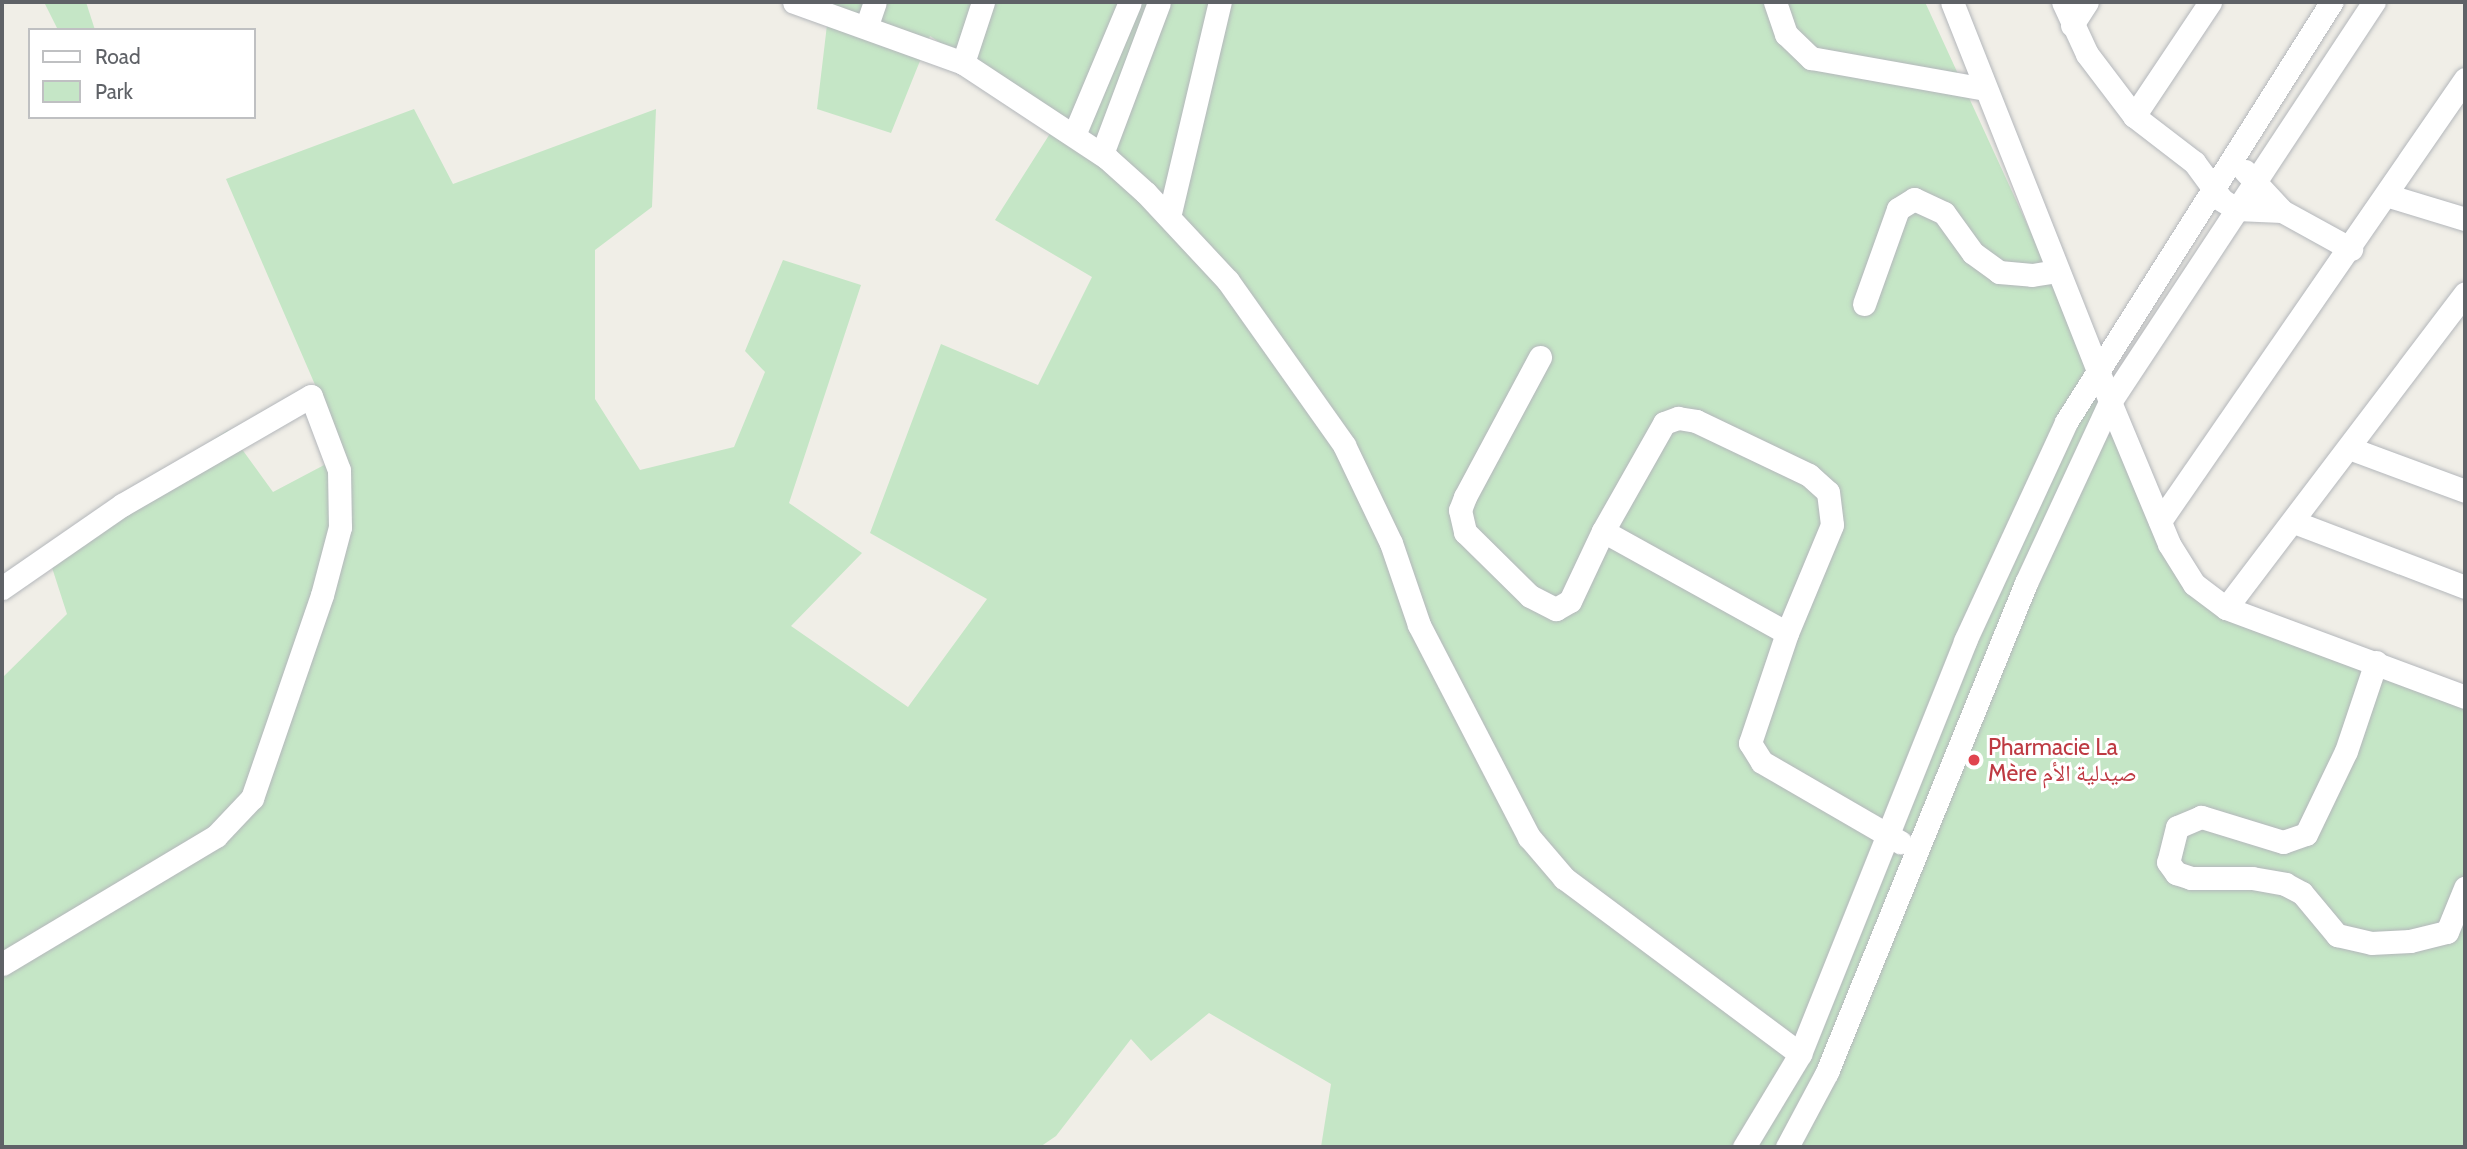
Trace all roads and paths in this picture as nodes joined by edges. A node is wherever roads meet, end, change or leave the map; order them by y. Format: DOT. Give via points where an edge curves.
graph roads {
  1 [pos="794,2"];
  2 [pos="875,2"];
  3 [pos="983,2"];
  4 [pos="1130,2"];
  5 [pos="1159,2"];
  6 [pos="1220,2"];
  7 [pos="1775,2"];
  8 [pos="1952,2"];
  9 [pos="2063,2"];
  10 [pos="2087,2"];
  11 [pos="2210,2"];
  12 [pos="2332,2"];
  13 [pos="2374,2"];
  14 [pos="867,25"];
  15 [pos="2072,26"];
  16 [pos="963,63"];
  17 [pos="2465,79"];
  18 [pos="1986,89"];
  19 [pos="2134,116"];
  20 [pos="1074,135"];
  21 [pos="1102,154"];
  22 [pos="2194,162"];
  23 [pos="2229,166"];
  24 [pos="2257,178"];
  25 [pos="2212,189"];
  26 [pos="2386,195"];
  27 [pos="2236,209"];
  28 [pos="2282,211"];
  29 [pos="1169,217"];
  30 [pos="2465,219"];
  31 [pos="2351,249"];
  32 [pos="2058,271"];
  33 [pos="2465,293"];
  34 [pos="1864,304"];
  35 [pos="1540,356"];
  36 [pos="2097,370"];
  37 [pos="2110,402"];
  38 [pos="2349,447"];
  39 [pos="2465,491"];
  40 [pos="2160,521"];
  41 [pos="2294,522"];
  42 [pos="1603,531"];
  43 [pos="2465,586"];
  44 [pos="2,588"];
  45 [pos="2226,608"];
  46 [pos="1787,633"];
  47 [pos="2376,662"];
  48 [pos="2465,697"];
  49 [pos="1889,836"];
  50 [pos="1917,852"];
  51 [pos="2465,888"];
  52 [pos="2,964"];
  53 [pos="1800,1054"];
  54 [pos="1744,1147"];
  55 [pos="1787,1147"];
  1 -- 14 [label="street"];
  2 -- 14 [label="street"];
  3 -- 16 [label="street"];
  4 -- 20 [label="street"];
  5 -- 21 [label="street"];
  6 -- 29 [label="street"];
  7 -- 18 [label="street" via="1786,34 1811,58"];
  8 -- 18 [label="street"];
  9 -- 15 [label="street"];
  10 -- 15 [label="street"];
  11 -- 19 [label="street"];
  12 -- 23 [label="street"];
  13 -- 24 [label="street"];
  14 -- 16 [label="street"];
  15 -- 19 [label="street" via="2087,54"];
  16 -- 20 [label="street"];
  17 -- 26 [label="street"];
  18 -- 32 [label="street"];
  19 -- 22 [label="street"];
  20 -- 21 [label="street"];
  21 -- 29 [label="street"];
  22 -- 23 [label="street"];
  22 -- 25 [label="street"];
  23 -- 24 [label="street"];
  23 -- 25 [label="street"];
  24 -- 27 [label="street"];
  24 -- 28 [label="street"];
  25 -- 27 [label="street"];
  25 -- 36 [label="street"];
  26 -- 30 [label="street"];
  26 -- 31 [label="street"];
  27 -- 28 [label="street"];
  27 -- 37 [label="street"];
  28 -- 31 [label="street"];
  29 -- 53 [label="street" via="1228,281 1344,445 1391,543 1424,637 1529,837 1564,878"];
  31 -- 40 [label="street"];
  32 -- 34 [label="street" via="2032,275 1999,272 1973,253 1944,213 1924,201 1905,201 1887,232"];
  32 -- 36 [label="street"];
  33 -- 38 [label="street"];
  35 -- 42 [label="street" via="1465,497 1461,522 1472,541 1530,596 1556,609 1570,601"];
  36 -- 37 [label="street"];
  36 -- 49 [label="street" via="2014,528"];
  37 -- 40 [label="street"];
  37 -- 50 [label="street" via="2026,583"];
  38 -- 39 [label="street"];
  38 -- 41 [label="street"];
  40 -- 45 [label="street" via="2194,584"];
  41 -- 43 [label="street"];
  41 -- 45 [label="street"];
  42 -- 46 [label="street"];
  42 -- 46 [label="street" via="1656,435 1671,419 1696,421 1809,475 1828,492 1833,517"];
  44 -- 52 [label="street" via="122,505 311,396 339,470 340,527 323,594 252,798 215,836"];
  45 -- 47 [label="street"];
  46 -- 49 [label="street" via="1754,726 1752,749 1762,762"];
  47 -- 48 [label="street"];
  47 -- 51 [label="street" via="2346,751 2306,834 2283,842 2201,817 2177,827 2168,862 2176,873 2191,878 2252,878 2285,884 2302,894 2337,935 2371,943 2410,941 2447,932"];
  49 -- 50 [label="street"];
  49 -- 53 [label="street"];
  50 -- 55 [label="street" via="1827,1072"];
  53 -- 54 [label="street"];
}
